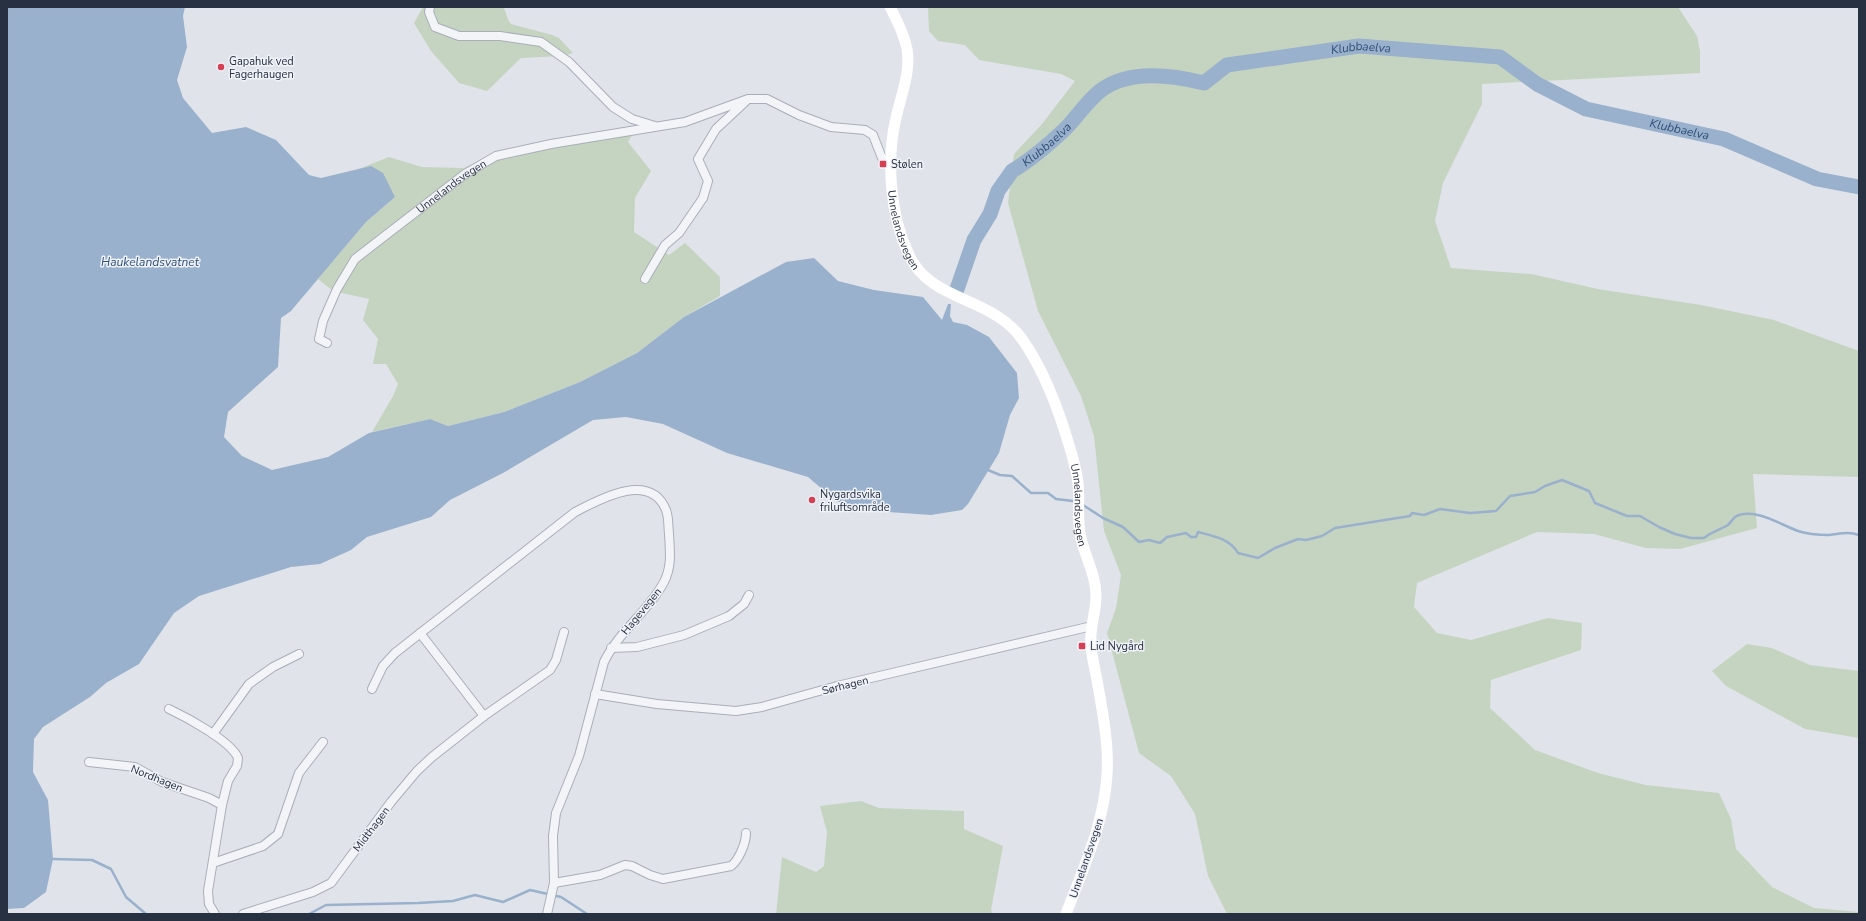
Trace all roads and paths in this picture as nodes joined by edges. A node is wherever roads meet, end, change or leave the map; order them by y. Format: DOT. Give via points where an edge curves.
graph roads {
  1 [pos="430,7"];
  2 [pos="890,7"];
  3 [pos="748,99"];
  4 [pos="658,127"];
  5 [pos="890,160"];
  6 [pos="645,279"];
  7 [pos="327,343"];
  8 [pos="749,595"];
  9 [pos="1092,626"];
  10 [pos="564,632"];
  11 [pos="420,633"];
  12 [pos="611,648"];
  13 [pos="299,654"];
  14 [pos="372,689"];
  15 [pos="595,694"];
  16 [pos="168,709"];
  17 [pos="484,716"];
  18 [pos="213,734"];
  19 [pos="323,742"];
  20 [pos="89,762"];
  21 [pos="222,804"];
  22 [pos="746,834"];
  23 [pos="213,863"];
  24 [pos="553,890"];
  25 [pos="215,914"];
  26 [pos="242,914"];
  27 [pos="547,914"];
  28 [pos="1066,914"];
  1 -- 4 [label="street, Unnelandsvegen" via="428,12 435,27 459,36 500,36 541,42 570,62 613,106 632,119"];
  2 -- 5 [label="main road, Unnelandsvegen" via="907,49 908,66 895,120"];
  3 -- 4 [label="street, Unnelandsvegen" via="685,122"];
  3 -- 5 [label="street, Unnelandsvegen" via="767,99 799,115 831,126 865,130 873,135 882,158"];
  3 -- 6 [label="street" via="716,129 698,159 708,181 704,198 679,233 665,245"];
  4 -- 7 [label="street, Unnelandsvegen" via="551,144 496,156 479,164 355,259 337,289 323,321 319,339"];
  5 -- 9 [label="main road, Unnelandsvegen" via="892,194 900,230 917,269 937,288 984,309 1007,323 1027,347 1044,375 1058,408 1078,482 1080,534 1095,590"];
  8 -- 12 [label="street" via="738,611 684,635 637,647"];
  9 -- 15 [label="street, Sørhagen" via="849,683 762,707 736,711 657,704"];
  9 -- 28 [label="main road, Unnelandsvegen" via="1091,646 1105,734 1107,777 1100,820"];
  10 -- 17 [label="street, Midthagen" via="556,660 550,670"];
  11 -- 12 [label="street, Hagevegen" via="575,512 610,495 642,490 655,496 666,510 670,568 656,594"];
  11 -- 14 [label="street, Hagevegen" via="383,666"];
  11 -- 17 [label="street"];
  12 -- 15 [label="street, Hagevegen" via="604,662"];
  13 -- 18 [label="street" via="273,667 249,684"];
  15 -- 24 [label="street, Hagevegen" via="579,756 556,813 553,836"];
  16 -- 18 [label="street"];
  17 -- 26 [label="street, Midthagen" via="417,771 331,883 313,892"];
  18 -- 21 [label="street" via="233,750 238,758"];
  19 -- 23 [label="street" via="299,773 278,834 263,846"];
  20 -- 21 [label="street, Nordhagen" via="135,767 162,782"];
  21 -- 23 [label="street"];
  22 -- 24 [label="street" via="735,863 726,868 663,879 625,865"];
  23 -- 25 [label="street" via="208,898"];
  24 -- 27 [label="street, Hagevegen"];
}
